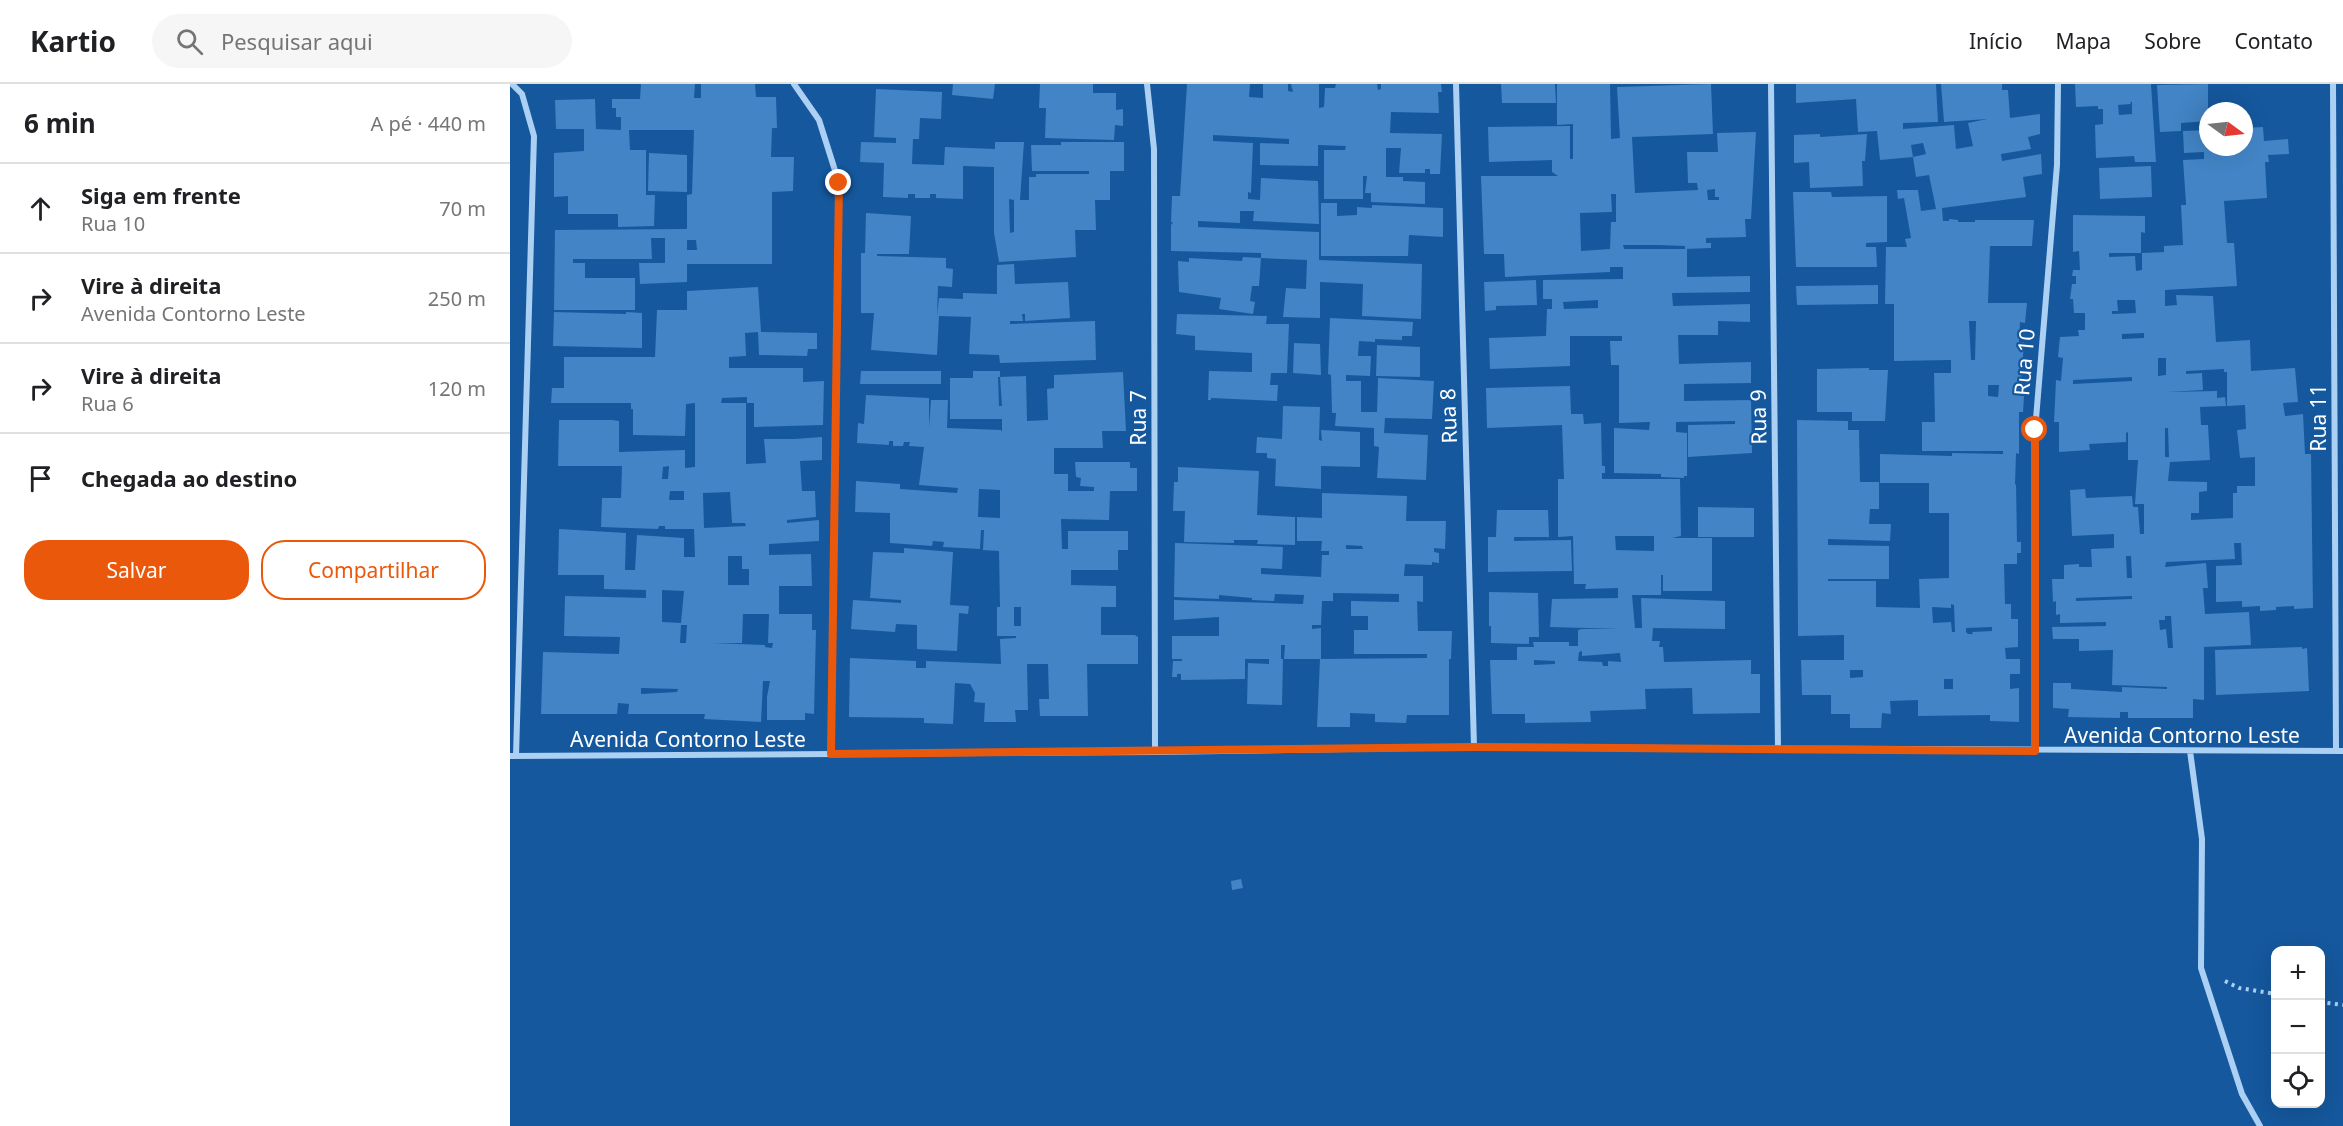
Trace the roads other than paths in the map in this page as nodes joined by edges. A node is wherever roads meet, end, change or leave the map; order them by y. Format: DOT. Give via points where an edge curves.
graph roads {
  1 [pos="512,84"];
  2 [pos="794,84"];
  3 [pos="1147,84"];
  4 [pos="1456,84"];
  5 [pos="1771,84"];
  6 [pos="2058,84"];
  7 [pos="2333,84"];
  8 [pos="1474,747"];
  9 [pos="1778,750"];
  10 [pos="2035,751"];
  11 [pos="2190,751"];
  12 [pos="2339,751"];
  13 [pos="1155,752"];
  14 [pos="831,754"];
  15 [pos="513,756"];
  16 [pos="2260,1126"];
  1 -- 15 [label="street" via="522,94 534,136"];
  2 -- 14 [label="street" via="819,120 839,183"];
  3 -- 13 [label="street, Rua 7" via="1154,149"];
  4 -- 8 [label="street, Rua 8"];
  5 -- 9 [label="street, Rua 9"];
  6 -- 10 [label="street, Rua 10" via="2057,165 2035,430"];
  7 -- 12 [label="street, Rua 11"];
  8 -- 9 [label="street, Avenida Contorno Leste"];
  8 -- 13 [label="street, Avenida Contorno Leste"];
  9 -- 10 [label="street, Avenida Contorno Leste"];
  10 -- 11 [label="street, Avenida Contorno Leste"];
  11 -- 12 [label="street, Avenida Contorno Leste"];
  11 -- 16 [label="street" via="2202,839 2200,968 2242,1094"];
  13 -- 14 [label="street, Avenida Contorno Leste"];
  14 -- 15 [label="street, Avenida Contorno Leste"];
}
